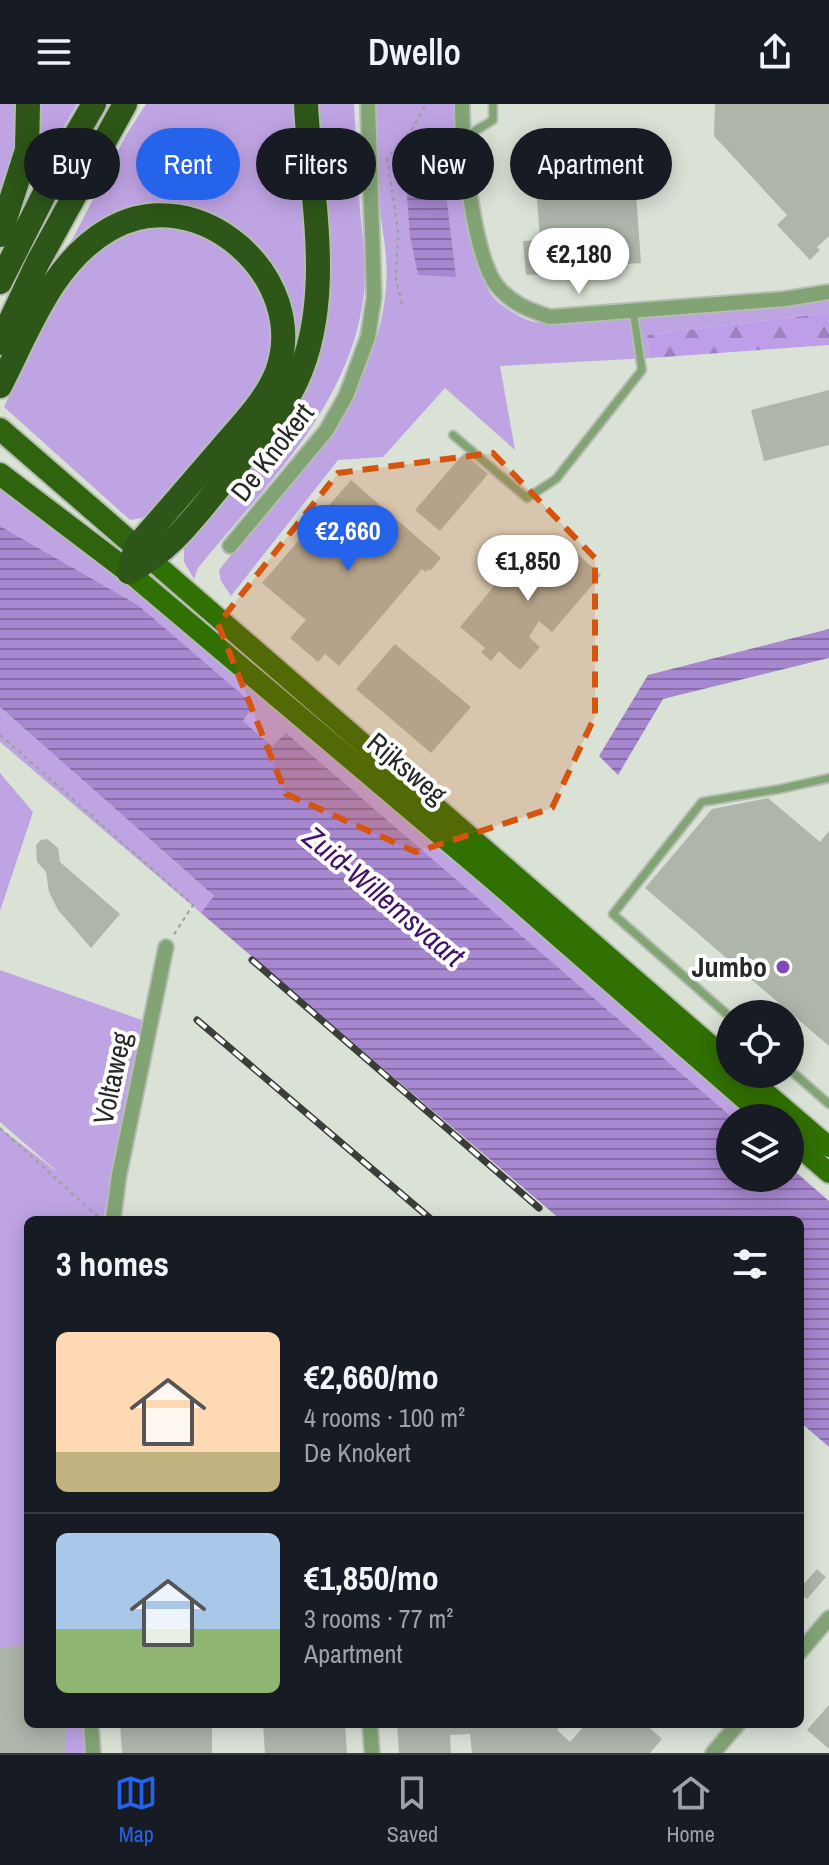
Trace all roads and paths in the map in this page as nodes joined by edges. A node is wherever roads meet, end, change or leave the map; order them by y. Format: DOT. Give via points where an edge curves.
graph roads {
  1 [pos="28,104"];
  2 [pos="94,104"];
  3 [pos="125,104"];
  4 [pos="306,104"];
  5 [pos="368,104"];
  6 [pos="426,104"];
  7 [pos="462,104"];
  8 [pos="493,104"];
  9 [pos="463,128"];
  10 [pos="480,128"];
  11 [pos="471,200"];
  12 [pos="0,235"];
  13 [pos="0,282"];
  14 [pos="829,292"];
  15 [pos="402,304"];
  16 [pos="633,311"];
  17 [pos="0,343"];
  18 [pos="0,386"];
  19 [pos="0,429"];
  20 [pos="453,435"];
  21 [pos="0,474"];
  22 [pos="230,546"];
  23 [pos="144,554"];
  24 [pos="129,572"];
  25 [pos="0,735"];
  26 [pos="829,778"];
  27 [pos="166,947"];
  28 [pos="716,1005"];
  29 [pos="716,1050"];
  30 [pos="804,1082"];
  31 [pos="760,1088"];
  32 [pos="750,1104"];
  33 [pos="829,1104"];
  34 [pos="0,1128"];
  35 [pos="829,1147"];
  36 [pos="804,1151"];
  37 [pos="829,1173"];
  38 [pos="100,1216"];
  39 [pos="114,1216"];
  40 [pos="829,1618"];
  41 [pos="804,1647"];
  42 [pos="91,1728"];
  43 [pos="370,1728"];
  44 [pos="728,1728"];
  45 [pos="93,1753"];
  46 [pos="372,1753"];
  47 [pos="713,1753"];
  1 -- 12 [label="highway" via="27,150"];
  2 -- 13 [label="highway"];
  3 -- 17 [label="highway"];
  4 -- 23 [label="highway" via="318,275 304,362 267,429 180,534"];
  5 -- 22 [label="street, De Knokert" via="374,297 368,337 326,431"];
  6 -- 15 [label="path" via="387,159"];
  7 -- 9 [label="street"];
  8 -- 10 [label="lane" via="493,120"];
  11 -- 16 [label="street" via="483,255 496,285 522,308 550,317"];
  14 -- 16 [label="street"];
  16 -- 20 [label="lane" via="642,370 556,479 527,498"];
  18 -- 23 [label="highway" via="54,281 76,254 110,229 159,216 194,220 221,231 262,268 274,290 282,334 273,382"];
  19 -- 23 [label="highway, Rijksweg"];
  21 -- 24 [label="highway, Rijksweg"];
  23 -- 24 [label="highway"];
  23 -- 29 [label="main road, Rijksweg"];
  24 -- 32 [label="main road, Rijksweg"];
  25 -- 27 [label="path" via="193,905"];
  26 -- 28 [label="lane" via="702,802 613,914"];
  27 -- 39 [label="street, Voltaweg"];
  30 -- 33 [label="lane"];
  31 -- 35 [label="main road"];
  34 -- 38 [label="path"];
  36 -- 37 [label="main road"];
  40 -- 41 [label="street"];
  42 -- 45 [label="street"];
  43 -- 46 [label="street"];
  44 -- 47 [label="street"];
}
